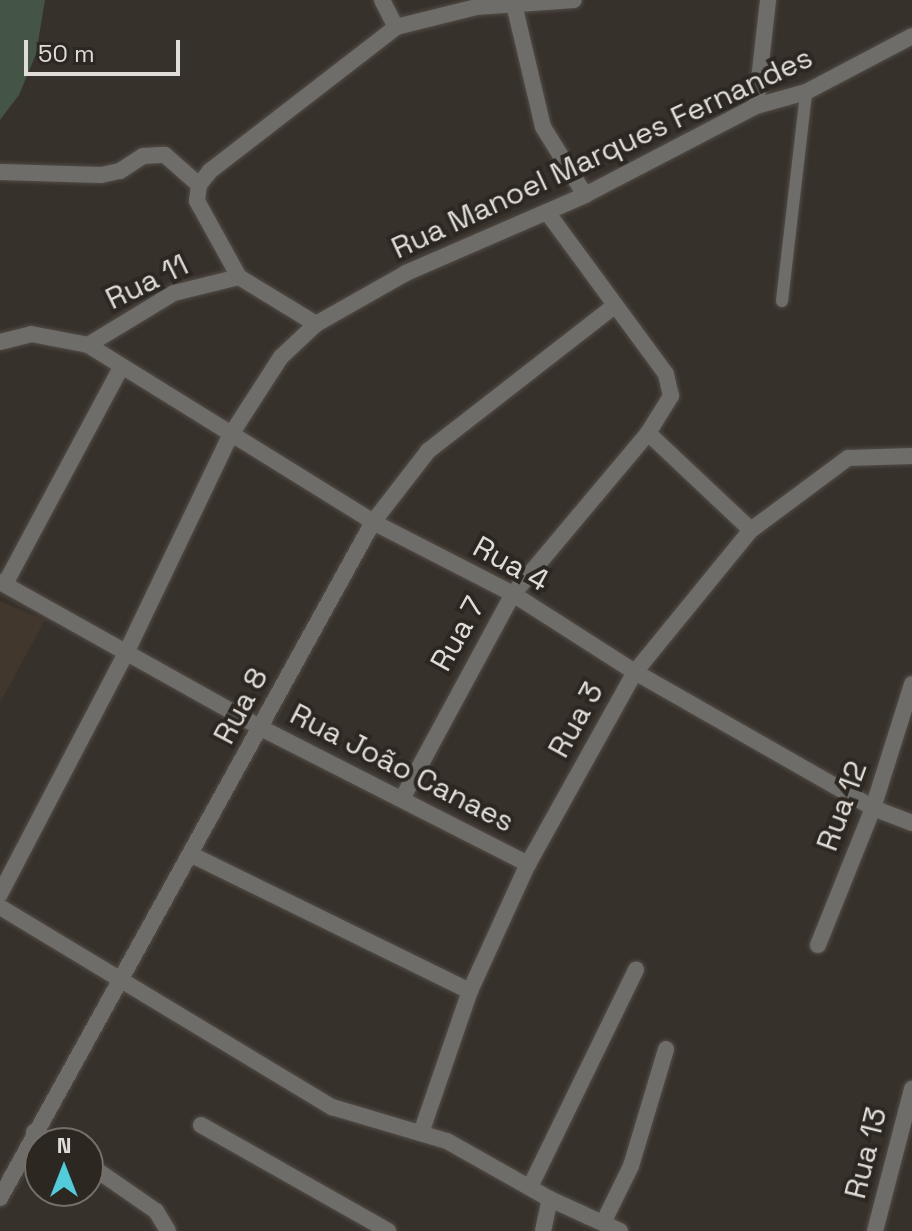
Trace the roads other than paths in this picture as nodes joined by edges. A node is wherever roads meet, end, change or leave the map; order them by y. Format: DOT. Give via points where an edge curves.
graph roads {
  1 [pos="382,0"];
  2 [pos="574,0"];
  3 [pos="768,0"];
  4 [pos="514,3"];
  5 [pos="396,27"];
  6 [pos="912,36"];
  7 [pos="806,92"];
  8 [pos="756,106"];
  9 [pos="0,172"];
  10 [pos="199,185"];
  11 [pos="585,195"];
  12 [pos="547,212"];
  13 [pos="239,277"];
  14 [pos="782,301"];
  15 [pos="613,307"];
  16 [pos="316,324"];
  17 [pos="0,342"];
  18 [pos="88,345"];
  19 [pos="121,368"];
  20 [pos="648,433"];
  21 [pos="230,436"];
  22 [pos="912,456"];
  23 [pos="373,522"];
  24 [pos="751,530"];
  25 [pos="2,583"];
  26 [pos="513,594"];
  27 [pos="126,653"];
  28 [pos="635,672"];
  29 [pos="912,684"];
  30 [pos="261,728"];
  31 [pos="402,799"];
  32 [pos="873,808"];
  33 [pos="912,823"];
  34 [pos="192,855"];
  35 [pos="528,864"];
  36 [pos="0,894"];
  37 [pos="0,907"];
  38 [pos="818,945"];
  39 [pos="636,970"];
  40 [pos="122,982"];
  41 [pos="470,991"];
  42 [pos="666,1049"];
  43 [pos="912,1089"];
  44 [pos="201,1125"];
  45 [pos="37,1127"];
  46 [pos="421,1133"];
  47 [pos="24,1151"];
  48 [pos="104,1175"];
  49 [pos="530,1187"];
  50 [pos="0,1198"];
  51 [pos="550,1199"];
  52 [pos="603,1223"];
  53 [pos="168,1231"];
  54 [pos="388,1231"];
  55 [pos="543,1231"];
  56 [pos="620,1231"];
  57 [pos="875,1231"];
  1 -- 5 [label="street"];
  2 -- 4 [label="street"];
  3 -- 8 [label="street"];
  4 -- 5 [label="street"];
  4 -- 11 [label="street" via="543,127"];
  5 -- 10 [label="street" via="244,142"];
  6 -- 7 [label="street, Rua Manoel Marques Fernandes"];
  7 -- 8 [label="street, Rua Manoel Marques Fernandes"];
  7 -- 14 [label="lane"];
  8 -- 11 [label="street, Rua Manoel Marques Fernandes"];
  9 -- 10 [label="street" via="101,175 120,171 143,156 165,155"];
  10 -- 13 [label="street" via="197,201"];
  11 -- 12 [label="street, Rua Manoel Marques Fernandes"];
  12 -- 15 [label="street"];
  12 -- 16 [label="street, Rua Manoel Marques Fernandes" via="406,273"];
  13 -- 16 [label="street, Rua 11"];
  13 -- 18 [label="street, Rua 11" via="174,293"];
  15 -- 20 [label="street, Rua 7" via="666,374 671,396"];
  15 -- 23 [label="street, Rua 8" via="428,451"];
  16 -- 21 [label="street, Rua Manoel Marques Fernandes" via="281,357"];
  17 -- 18 [label="street" via="31,334"];
  18 -- 19 [label="street, Rua 4"];
  19 -- 21 [label="street, Rua 4"];
  19 -- 25 [label="street"];
  20 -- 24 [label="street"];
  20 -- 26 [label="street, Rua 7"];
  21 -- 23 [label="street, Rua 4"];
  21 -- 27 [label="street, Rua Manoel Marques Fernandes"];
  22 -- 24 [label="street, Rua 3" via="848,458"];
  23 -- 26 [label="street, Rua 4"];
  23 -- 30 [label="street, Rua 8"];
  24 -- 28 [label="street, Rua 3"];
  25 -- 27 [label="street, Rua João Canaes"];
  26 -- 28 [label="street, Rua 4"];
  26 -- 31 [label="street, Rua 7"];
  27 -- 30 [label="street, Rua João Canaes"];
  27 -- 36 [label="street, Rua Manoel Marques Fernandes"];
  28 -- 32 [label="street, Rua 4"];
  28 -- 35 [label="street, Rua 3"];
  29 -- 32 [label="street, Rua 12"];
  30 -- 31 [label="street, Rua João Canaes"];
  30 -- 34 [label="street, Rua 8"];
  31 -- 35 [label="street, Rua João Canaes"];
  32 -- 33 [label="street, Rua 4"];
  32 -- 38 [label="street, Rua 12"];
  34 -- 40 [label="street, Rua 8"];
  34 -- 41 [label="street"];
  35 -- 41 [label="street, Rua 3"];
  37 -- 40 [label="street"];
  39 -- 49 [label="street"];
  40 -- 45 [label="street, Rua 8"];
  40 -- 46 [label="street" via="332,1107"];
  41 -- 46 [label="street, Rua 3"];
  42 -- 52 [label="street" via="636,1151"];
  43 -- 57 [label="street, Rua 13"];
  44 -- 54 [label="street"];
  46 -- 49 [label="street" via="447,1141"];
  47 -- 50 [label="street, Rua 8"];
  48 -- 53 [label="street" via="156,1211"];
  49 -- 51 [label="street"];
  51 -- 52 [label="street"];
  51 -- 55 [label="street"];
  52 -- 56 [label="street"];
}
